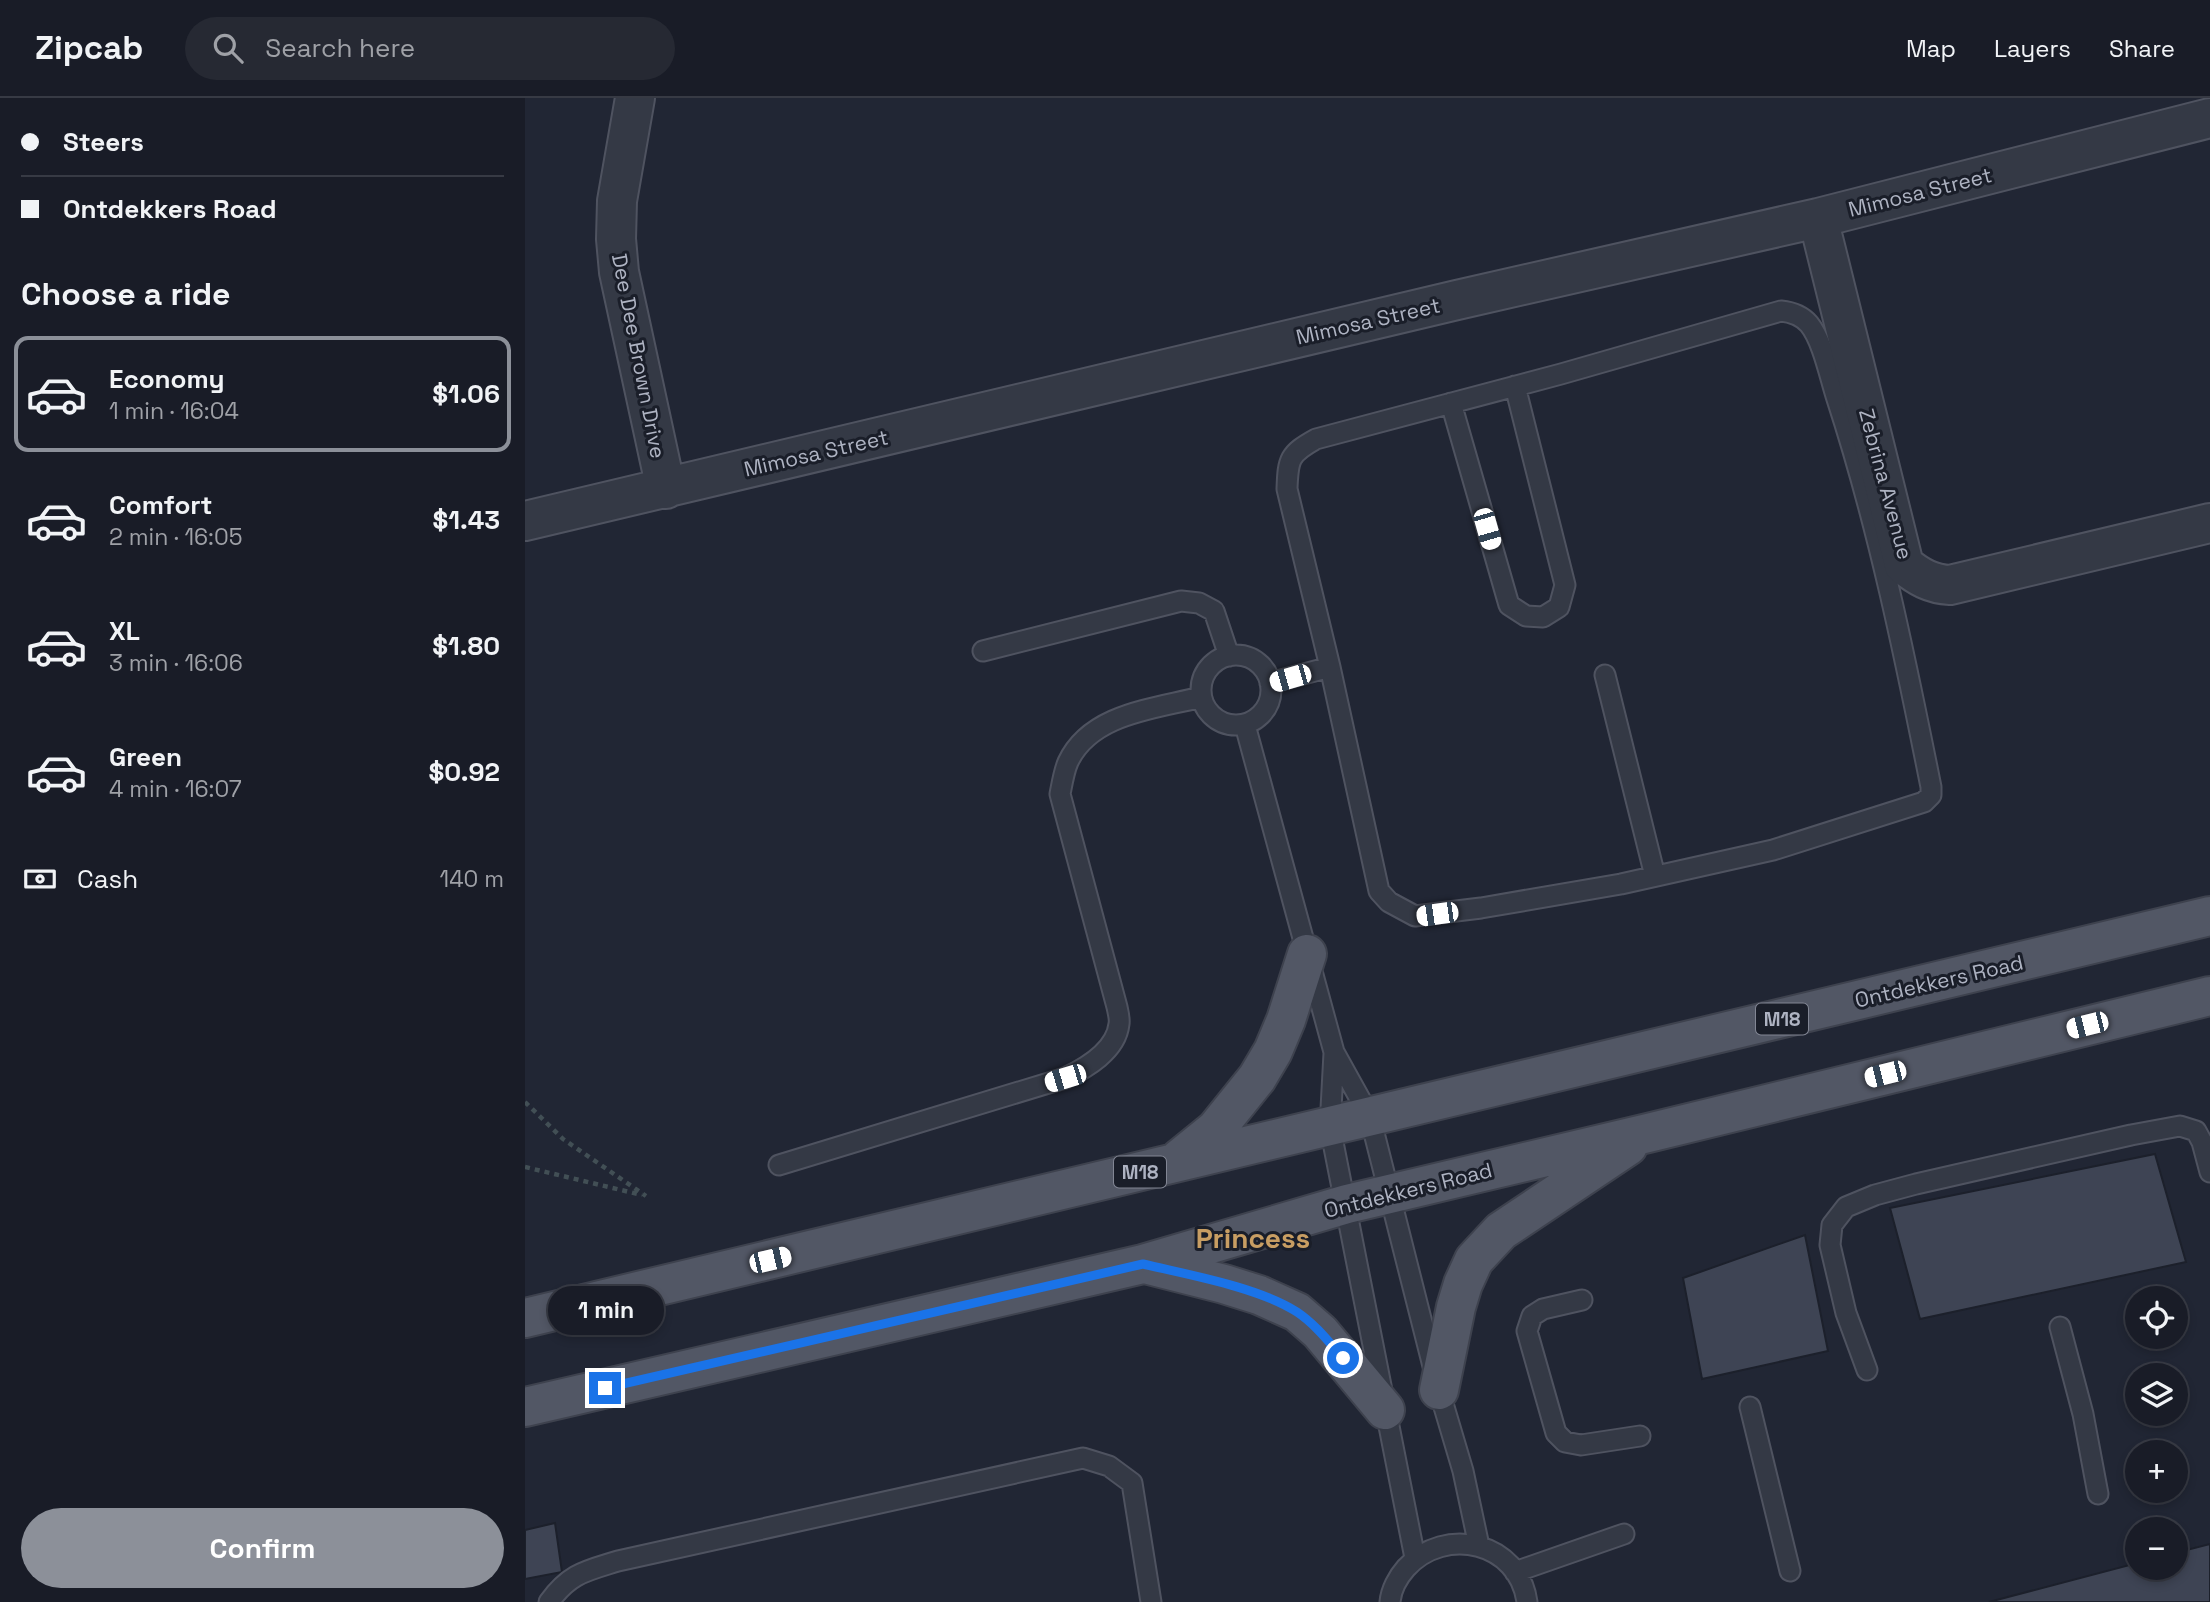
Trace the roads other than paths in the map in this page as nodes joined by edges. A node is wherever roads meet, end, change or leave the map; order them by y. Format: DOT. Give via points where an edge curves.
graph roads {
  1 [pos="635,98"];
  2 [pos="2204,112"];
  3 [pos="1818,218"];
  4 [pos="1515,386"];
  5 [pos="1451,403"];
  6 [pos="666,489"];
  7 [pos="525,521"];
  8 [pos="2210,523"];
  9 [pos="983,651"];
  10 [pos="1229,656"];
  11 [pos="1330,667"];
  12 [pos="1605,675"];
  13 [pos="1270,683"];
  14 [pos="1201,697"];
  15 [pos="1245,725"];
  16 [pos="1655,876"];
  17 [pos="2210,916"];
  18 [pos="1307,954"];
  19 [pos="2210,996"];
  20 [pos="1334,1052"];
  21 [pos="1370,1117"];
  22 [pos="1330,1127"];
  23 [pos="1648,1133"];
  24 [pos="779,1165"];
  25 [pos="1171,1165"];
  26 [pos="2210,1172"];
  27 [pos="1390,1193"];
  28 [pos="1346,1204"];
  29 [pos="1143,1264"];
  30 [pos="1582,1300"];
  31 [pos="525,1318"];
  32 [pos="2060,1327"];
  33 [pos="1867,1370"];
  34 [pos="1439,1390"];
  35 [pos="1750,1406"];
  36 [pos="525,1407"];
  37 [pos="1385,1410"];
  38 [pos="1640,1436"];
  39 [pos="2098,1494"];
  40 [pos="1624,1534"];
  41 [pos="1479,1545"];
  42 [pos="1415,1558"];
  43 [pos="1515,1572"];
  44 [pos="1790,1572"];
  45 [pos="549,1602"];
  46 [pos="1151,1602"];
  47 [pos="1390,1602"];
  48 [pos="1527,1602"];
  1 -- 6 [label="street, Dee Dee Brown Drive" via="617,201 616,239 619,272"];
  2 -- 3 [label="street, Mimosa Street"];
  3 -- 6 [label="street, Mimosa Street"];
  3 -- 8 [label="street, Zebrina Avenue" via="1904,565 1919,577 1950,585"];
  4 -- 5 [label="lane"];
  4 -- 5 [label="lane" via="1565,585 1559,607 1543,617 1525,616 1509,605"];
  4 -- 16 [label="lane" via="1787,312 1809,325 1818,342 1854,451 1908,674 1931,795 1924,802 1773,850"];
  5 -- 11 [label="lane" via="1316,439 1297,450 1288,465 1287,489"];
  6 -- 7 [label="street, Mimosa Street"];
  9 -- 10 [label="lane" via="1181,601 1214,611"];
  10 -- 13 [label="lane" via="1256,661"];
  10 -- 14 [label="lane" via="1207,671"];
  11 -- 13 [label="lane"];
  11 -- 16 [label="lane" via="1379,891 1400,910 1415,916 1481,908"];
  12 -- 16 [label="lane"];
  13 -- 15 [label="lane" via="1271,697 1265,710"];
  14 -- 15 [label="lane" via="1216,720"];
  14 -- 24 [label="lane" via="1110,720 1087,735 1068,762 1060,794 1117,1007 1119,1024 1111,1044 1089,1066 1065,1078"];
  15 -- 18 [label="lane"];
  17 -- 21 [label="main road, Ontdekkers Road / M18"];
  18 -- 20 [label="lane"];
  18 -- 25 [label="main road" via="1282,1030 1257,1078 1216,1129"];
  19 -- 23 [label="main road, Ontdekkers Road"];
  20 -- 21 [label="lane"];
  20 -- 22 [label="lane"];
  21 -- 22 [label="main road, Ontdekkers Road / M18"];
  21 -- 27 [label="lane"];
  22 -- 25 [label="main road, Ontdekkers Road / M18"];
  22 -- 28 [label="lane"];
  23 -- 27 [label="main road, Ontdekkers Road"];
  23 -- 34 [label="main road" via="1501,1231 1474,1260 1455,1307"];
  25 -- 31 [label="main road, Ontdekkers Road / M18"];
  26 -- 33 [label="lane" via="2196,1131 2180,1126 1916,1184 1846,1207 1832,1225 1831,1245 1846,1313"];
  27 -- 28 [label="main road, Ontdekkers Road"];
  27 -- 34 [label="lane"];
  28 -- 29 [label="main road, Ontdekkers Road"];
  28 -- 37 [label="lane"];
  29 -- 36 [label="main road, Ontdekkers Road"];
  29 -- 37 [label="main road" via="1224,1284 1297,1312 1320,1332"];
  30 -- 38 [label="lane" via="1543,1309 1532,1317 1527,1331 1556,1433 1565,1442 1581,1445"];
  32 -- 39 [label="lane"];
  34 -- 41 [label="lane"];
  35 -- 44 [label="lane"];
  37 -- 42 [label="lane"];
  40 -- 43 [label="lane"];
  41 -- 42 [label="lane" via="1435,1547"];
  41 -- 43 [label="lane" via="1500,1556"];
  42 -- 47 [label="lane" via="1400,1575"];
  43 -- 48 [label="lane"];
  45 -- 46 [label="lane" via="577,1574 618,1561 1083,1458 1109,1466 1132,1483"];
}
